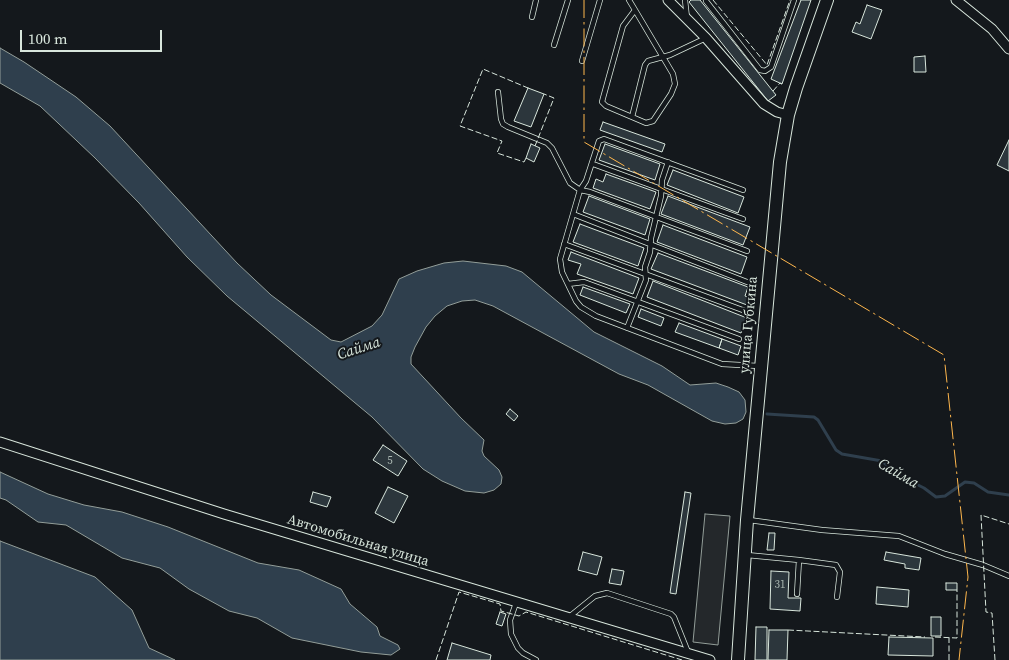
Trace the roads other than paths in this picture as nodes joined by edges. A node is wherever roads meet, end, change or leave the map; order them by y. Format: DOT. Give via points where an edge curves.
graph roads {
  1 [pos="536,0"];
  2 [pos="568,0"];
  3 [pos="600,0"];
  4 [pos="628,0"];
  5 [pos="668,0"];
  6 [pos="685,0"];
  7 [pos="794,0"];
  8 [pos="827,0"];
  9 [pos="956,0"];
  10 [pos="706,1"];
  11 [pos="635,10"];
  12 [pos="532,17"];
  13 [pos="688,19"];
  14 [pos="706,38"];
  15 [pos="554,45"];
  16 [pos="1009,49"];
  17 [pos="663,57"];
  18 [pos="582,61"];
  19 [pos="498,92"];
  20 [pos="788,115"];
  21 [pos="632,117"];
  22 [pos="668,162"];
  23 [pos="593,164"];
  24 [pos="661,189"];
  25 [pos="580,190"];
  26 [pos="743,190"];
  27 [pos="573,214"];
  28 [pos="656,217"];
  29 [pos="744,219"];
  30 [pos="564,244"];
  31 [pos="650,244"];
  32 [pos="747,251"];
  33 [pos="645,274"];
  34 [pos="747,282"];
  35 [pos="568,284"];
  36 [pos="637,302"];
  37 [pos="748,312"];
  38 [pos="627,328"];
  39 [pos="739,339"];
  40 [pos="761,366"];
  41 [pos="0,442"];
  42 [pos="748,520"];
  43 [pos="745,555"];
  44 [pos="799,560"];
  45 [pos="1009,576"];
  46 [pos="797,594"];
  47 [pos="838,596"];
  48 [pos="516,603"];
  49 [pos="568,618"];
  50 [pos="688,654"];
  51 [pos="536,660"];
  52 [pos="710,660"];
  53 [pos="738,660"];
  1 -- 12 [label="lane"];
  2 -- 15 [label="lane"];
  3 -- 18 [label="lane"];
  4 -- 11 [label="lane"];
  5 -- 13 [label="street"];
  6 -- 13 [label="lane"];
  7 -- 10 [label="lane" via="771,67 765,71 760,70"];
  8 -- 20 [label="street, улица Губкина"];
  9 -- 16 [label="street" via="992,29"];
  11 -- 17 [label="lane"];
  11 -- 21 [label="lane" via="624,26 602,102"];
  13 -- 14 [label="street"];
  14 -- 17 [label="lane"];
  14 -- 20 [label="street" via="764,104"];
  17 -- 21 [label="lane" via="645,65"];
  17 -- 21 [label="lane" via="675,79 674,89 653,121"];
  19 -- 25 [label="lane" via="503,124 547,143 570,184"];
  20 -- 40 [label="street, улица Губкина" via="780,162"];
  22 -- 23 [label="lane" via="604,139 599,141"];
  22 -- 24 [label="lane"];
  22 -- 26 [label="lane"];
  23 -- 24 [label="lane"];
  23 -- 25 [label="lane"];
  24 -- 28 [label="lane"];
  24 -- 29 [label="lane"];
  25 -- 27 [label="lane"];
  25 -- 28 [label="lane"];
  27 -- 30 [label="lane"];
  27 -- 31 [label="lane"];
  28 -- 31 [label="lane"];
  28 -- 32 [label="lane"];
  30 -- 33 [label="lane"];
  30 -- 35 [label="lane" via="560,266"];
  31 -- 33 [label="lane"];
  31 -- 34 [label="lane"];
  33 -- 36 [label="lane" via="646,280"];
  33 -- 37 [label="lane"];
  35 -- 36 [label="lane" via="584,282"];
  35 -- 38 [label="lane" via="581,307"];
  36 -- 38 [label="lane"];
  36 -- 39 [label="lane"];
  38 -- 40 [label="lane" via="722,364"];
  40 -- 42 [label="street, улица Губкина"];
  41 -- 48 [label="street, Автомобильная улица"];
  42 -- 43 [label="street, улица Губкина"];
  42 -- 45 [label="lane" via="899,536"];
  43 -- 44 [label="lane"];
  43 -- 53 [label="street, улица Губкина"];
  44 -- 46 [label="lane"];
  44 -- 47 [label="lane" via="836,565 840,572"];
  48 -- 49 [label="street, Автомобильная улица"];
  48 -- 51 [label="lane" via="510,620 511,634 523,654"];
  49 -- 50 [label="street, Автомобильная улица"];
  49 -- 50 [label="lane" via="595,596 607,593 671,614"];
  50 -- 52 [label="street, Автомобильная улица"];
}
